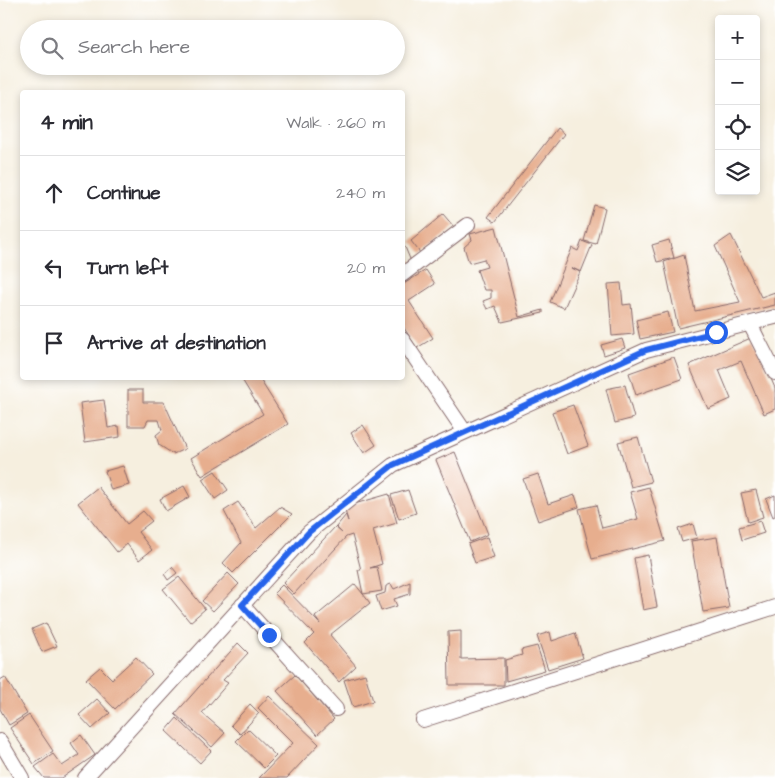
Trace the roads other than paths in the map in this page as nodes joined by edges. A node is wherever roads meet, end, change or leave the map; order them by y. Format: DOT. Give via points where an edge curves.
graph roads {
  1 [pos="468,225"];
  2 [pos="405,273"];
  3 [pos="775,317"];
  4 [pos="750,324"];
  5 [pos="405,343"];
  6 [pos="775,373"];
  7 [pos="466,432"];
  8 [pos="242,605"];
  9 [pos="775,607"];
  10 [pos="336,709"];
  11 [pos="422,720"];
  12 [pos="0,740"];
  13 [pos="22,778"];
  14 [pos="85,778"];
  1 -- 2 [label="street"];
  3 -- 4 [label="street"];
  4 -- 6 [label="street"];
  4 -- 7 [label="street" via="646,350"];
  5 -- 7 [label="street"];
  7 -- 8 [label="street" via="393,465 309,532"];
  8 -- 10 [label="street"];
  8 -- 14 [label="street"];
  9 -- 11 [label="street"];
  12 -- 13 [label="street"];
}
